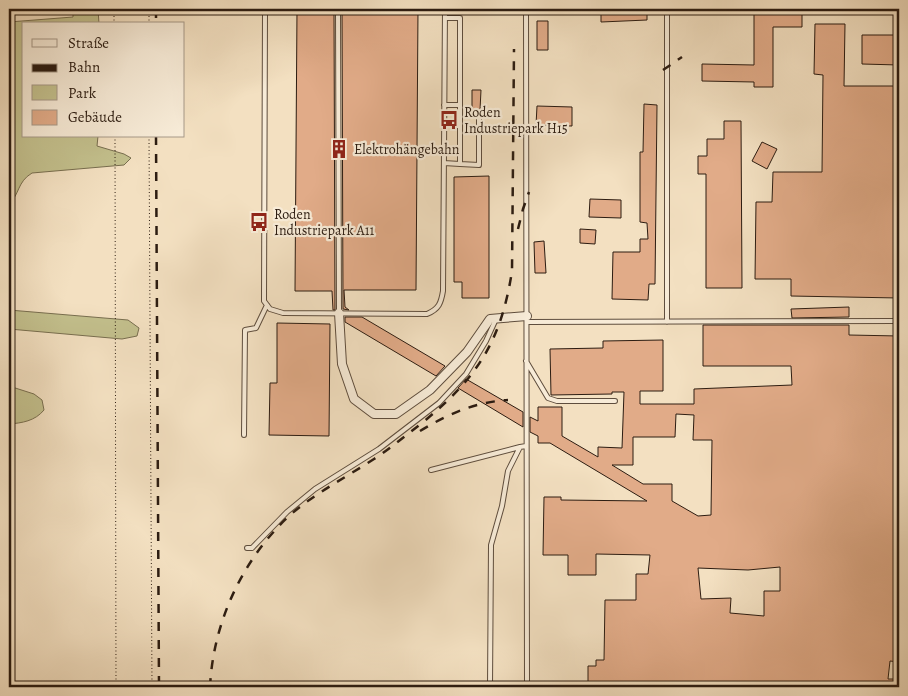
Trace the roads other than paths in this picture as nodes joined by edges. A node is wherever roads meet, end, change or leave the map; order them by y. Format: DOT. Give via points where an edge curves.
graph roads {
  1 [pos="265,9"];
  2 [pos="338,9"];
  3 [pos="445,9"];
  4 [pos="526,9"];
  5 [pos="667,9"];
  6 [pos="445,18"];
  7 [pos="444,105"];
  8 [pos="460,105"];
  9 [pos="479,115"];
  10 [pos="444,163"];
  11 [pos="460,164"];
  12 [pos="267,305"];
  13 [pos="339,313"];
  14 [pos="496,317"];
  15 [pos="527,319"];
  16 [pos="899,321"];
  17 [pos="667,322"];
  18 [pos="526,362"];
  19 [pos="615,400"];
  20 [pos="244,435"];
  21 [pos="526,446"];
  22 [pos="520,447"];
  23 [pos="431,470"];
  24 [pos="247,548"];
  25 [pos="490,687"];
  26 [pos="527,687"];
  1 -- 12 [label="lane" via="264,301"];
  2 -- 13 [label="lane"];
  3 -- 6 [label="lane"];
  4 -- 15 [label="lane"];
  5 -- 17 [label="lane"];
  6 -- 7 [label="lane"];
  6 -- 8 [label="lane" via="460,18"];
  7 -- 8 [label="lane"];
  7 -- 10 [label="lane"];
  8 -- 11 [label="lane"];
  9 -- 11 [label="lane" via="479,165"];
  10 -- 11 [label="lane"];
  10 -- 13 [label="lane" via="443,291 436,310 427,314"];
  12 -- 13 [label="lane" via="283,313"];
  12 -- 20 [label="lane" via="256,328 245,330"];
  13 -- 14 [label="street" via="342,364 354,399 374,414 396,414 430,390 467,352 490,319"];
  14 -- 15 [label="street"];
  14 -- 24 [label="lane" via="466,374 439,402 379,449 315,489 252,548"];
  15 -- 17 [label="lane"];
  15 -- 18 [label="lane"];
  16 -- 17 [label="lane"];
  18 -- 19 [label="lane" via="548,398 557,401"];
  18 -- 21 [label="lane"];
  21 -- 22 [label="lane"];
  21 -- 26 [label="lane"];
  22 -- 23 [label="lane"];
  22 -- 25 [label="lane" via="508,471 490,545"];
}
